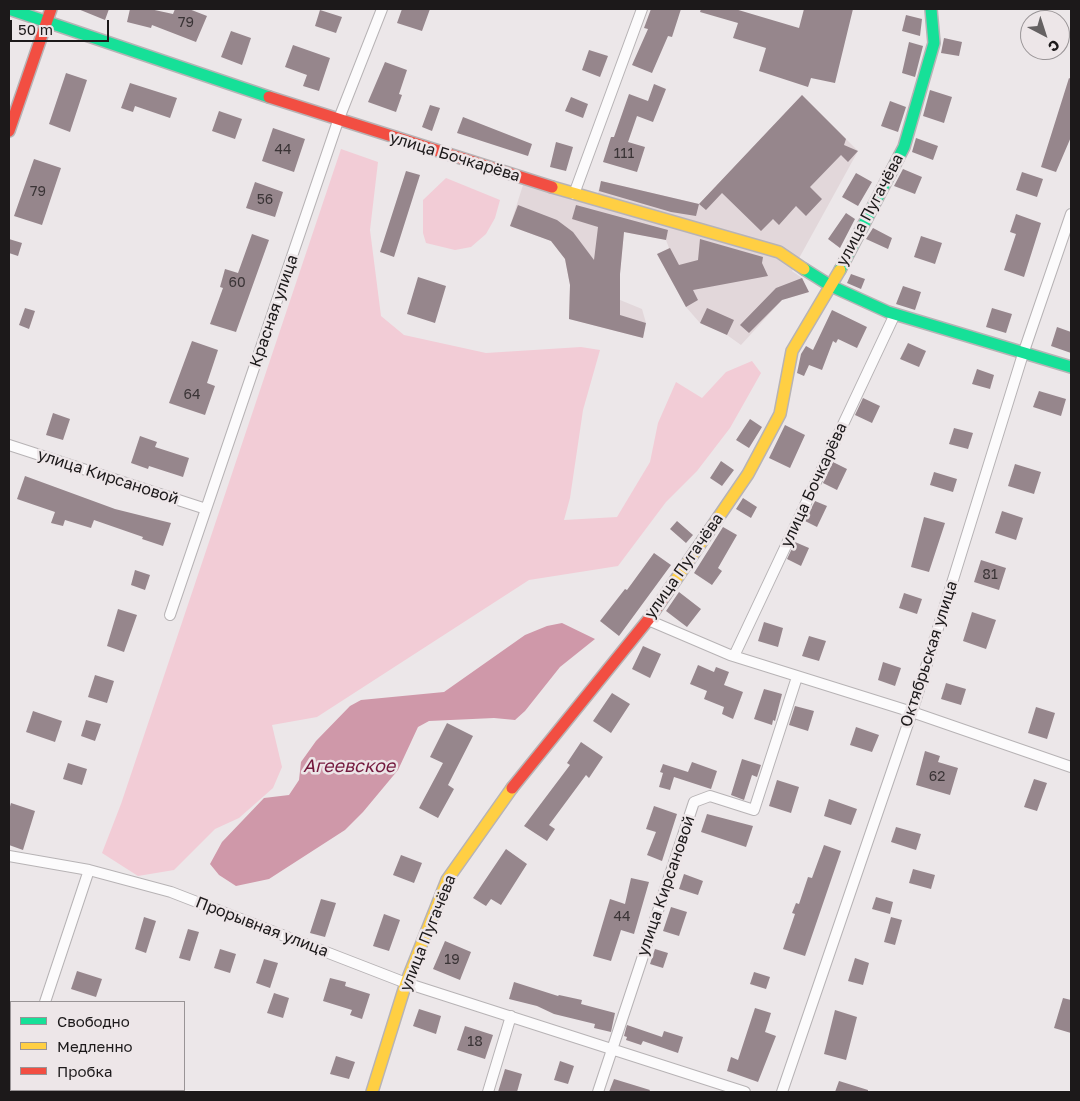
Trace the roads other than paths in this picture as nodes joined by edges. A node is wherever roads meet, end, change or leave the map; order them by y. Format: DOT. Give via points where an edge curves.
graph roads {
  1 [pos="9,9"];
  2 [pos="51,9"];
  3 [pos="382,9"];
  4 [pos="642,9"];
  5 [pos="931,9"];
  6 [pos="47,22"];
  7 [pos="338,121"];
  8 [pos="9,131"];
  9 [pos="574,194"];
  10 [pos="1071,214"];
  11 [pos="831,286"];
  12 [pos="895,314"];
  13 [pos="1024,354"];
  14 [pos="1071,367"];
  15 [pos="9,444"];
  16 [pos="206,509"];
  17 [pos="170,615"];
  18 [pos="648,620"];
  19 [pos="734,656"];
  20 [pos="797,677"];
  21 [pos="912,712"];
  22 [pos="1071,767"];
  23 [pos="9,856"];
  24 [pos="89,870"];
  25 [pos="406,983"];
  26 [pos="45,1001"];
  27 [pos="512,1016"];
  28 [pos="611,1048"];
  29 [pos="372,1092"];
  30 [pos="488,1092"];
  31 [pos="598,1092"];
  32 [pos="745,1092"];
  33 [pos="782,1092"];
  1 -- 6 [label="street, улица Бочкарёва"];
  2 -- 6 [label="street"];
  3 -- 7 [label="street, Красная улица"];
  4 -- 9 [label="street"];
  5 -- 11 [label="street, улица Пугачёва" via="934,42 904,147"];
  6 -- 7 [label="street, улица Бочкарёва"];
  6 -- 8 [label="street"];
  7 -- 9 [label="street, улица Бочкарёва"];
  7 -- 16 [label="street, Красная улица"];
  9 -- 11 [label="street, улица Бочкарёва" via="779,252"];
  10 -- 13 [label="street, Октябрьская улица"];
  11 -- 12 [label="street, улица Бочкарёва"];
  11 -- 18 [label="street, улица Пугачёва" via="792,351 780,414 748,474"];
  12 -- 13 [label="street, улица Бочкарёва"];
  12 -- 19 [label="street, улица Бочкарёва"];
  13 -- 14 [label="street, улица Бочкарёва"];
  13 -- 21 [label="street, Октябрьская улица"];
  15 -- 16 [label="street, улица Кирсановой"];
  16 -- 17 [label="street, Красная улица"];
  18 -- 19 [label="street"];
  18 -- 25 [label="street, улица Пугачёва" via="511,789 447,880"];
  19 -- 20 [label="street"];
  20 -- 21 [label="street"];
  20 -- 28 [label="street, улица Кирсановой" via="754,810 710,796 694,802"];
  21 -- 22 [label="street"];
  21 -- 33 [label="street, Октябрьская улица"];
  23 -- 24 [label="street, Прорывная улица"];
  24 -- 25 [label="street, Прорывная улица" via="171,892"];
  24 -- 26 [label="street"];
  25 -- 27 [label="street, Прорывная улица"];
  25 -- 29 [label="street, улица Пугачёва"];
  27 -- 28 [label="street, Прорывная улица"];
  27 -- 30 [label="street"];
  28 -- 31 [label="street"];
  28 -- 32 [label="street, Прорывная улица"];
}
